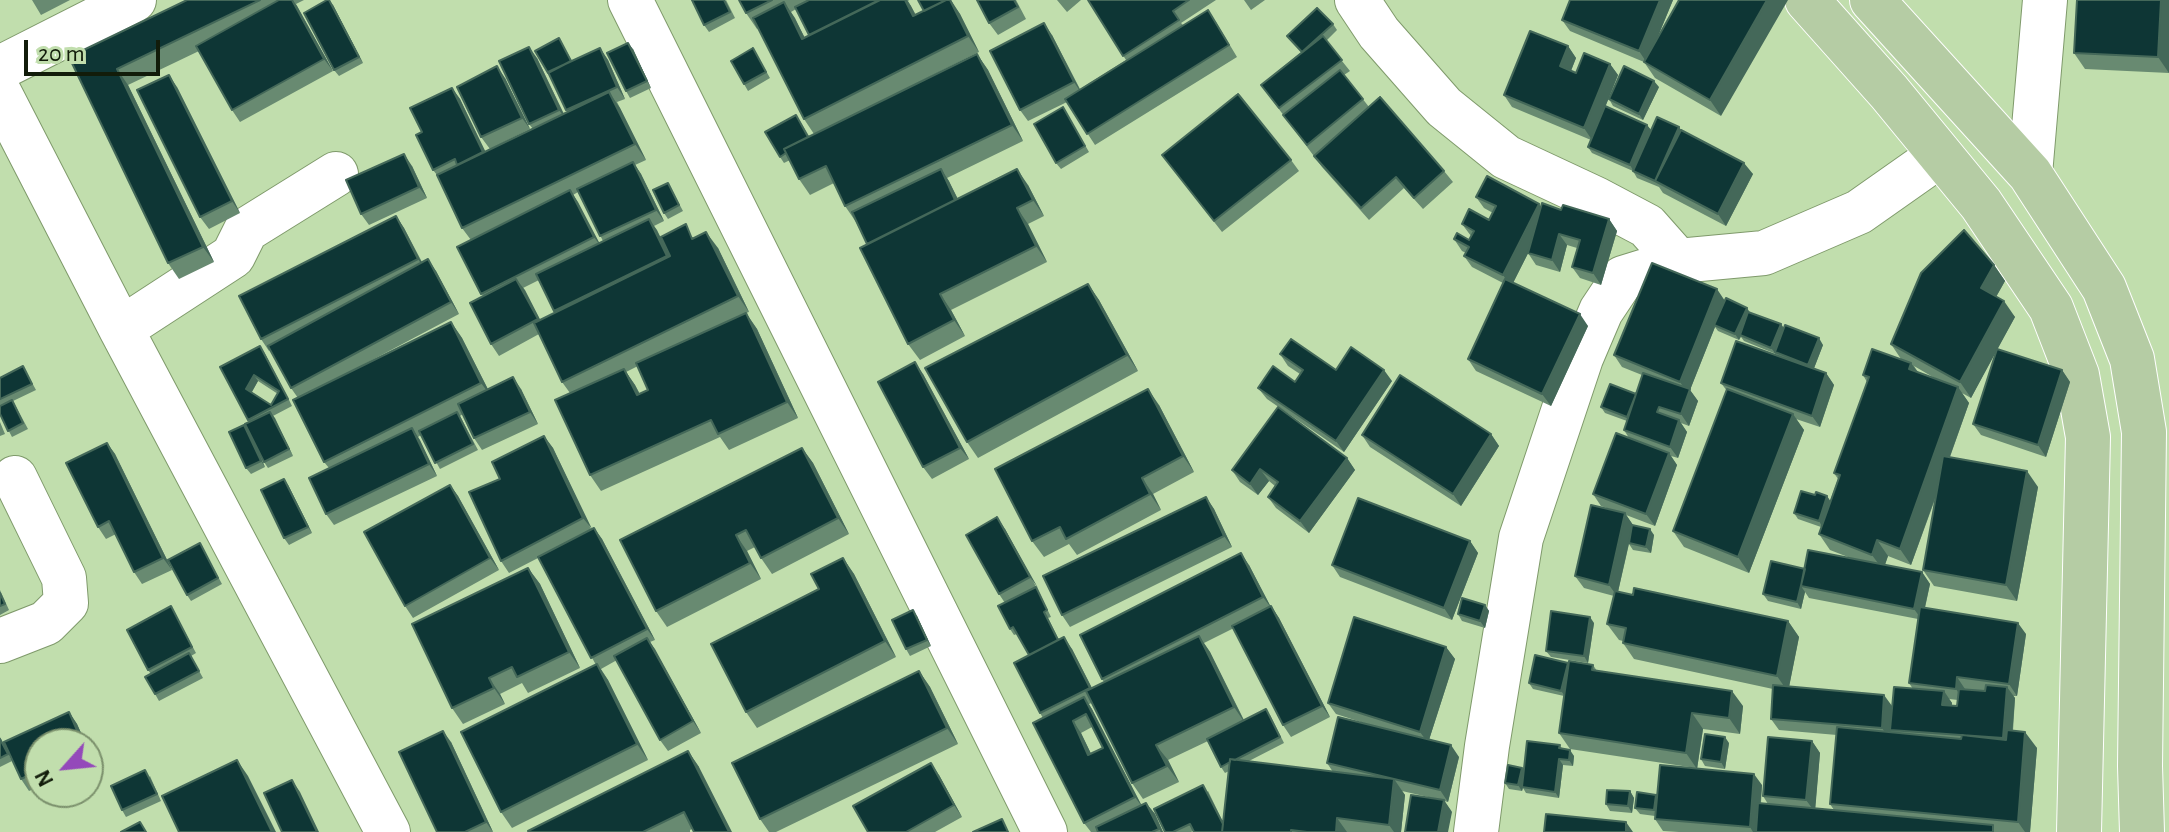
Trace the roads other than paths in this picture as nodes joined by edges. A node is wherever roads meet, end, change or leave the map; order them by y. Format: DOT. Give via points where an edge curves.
graph roads {
  1 [pos="134,0"];
  2 [pos="630,0"];
  3 [pos="1357,0"];
  4 [pos="1807,0"];
  5 [pos="1872,0"];
  6 [pos="2045,0"];
  7 [pos="0,68"];
  8 [pos="0,94"];
  9 [pos="1940,155"];
  10 [pos="20,168"];
  11 [pos="336,174"];
  12 [pos="2030,174"];
  13 [pos="1678,261"];
  14 [pos="121,329"];
  15 [pos="15,478"];
  16 [pos="0,641"];
  17 [pos="388,832"];
  18 [pos="1045,832"];
  19 [pos="1476,832"];
  20 [pos="2079,832"];
  21 [pos="2142,832"];
  1 -- 7 [label="street"];
  2 -- 18 [label="street"];
  3 -- 13 [label="street" via="1444,107 1506,157 1647,226"];
  4 -- 9 [label="main road"];
  5 -- 12 [label="main road"];
  6 -- 12 [label="street"];
  8 -- 10 [label="street"];
  9 -- 13 [label="street" via="1859,212 1764,253"];
  9 -- 20 [label="main road" via="1981,204 2051,308 2077,375 2088,437"];
  10 -- 14 [label="street"];
  11 -- 14 [label="street" via="246,230 233,256"];
  12 -- 21 [label="main road" via="2104,288 2132,359 2144,432"];
  13 -- 19 [label="street" via="1623,278 1601,311 1581,358 1521,538"];
  14 -- 17 [label="street"];
  15 -- 16 [label="street" via="64,578 66,603 46,623"];
}
